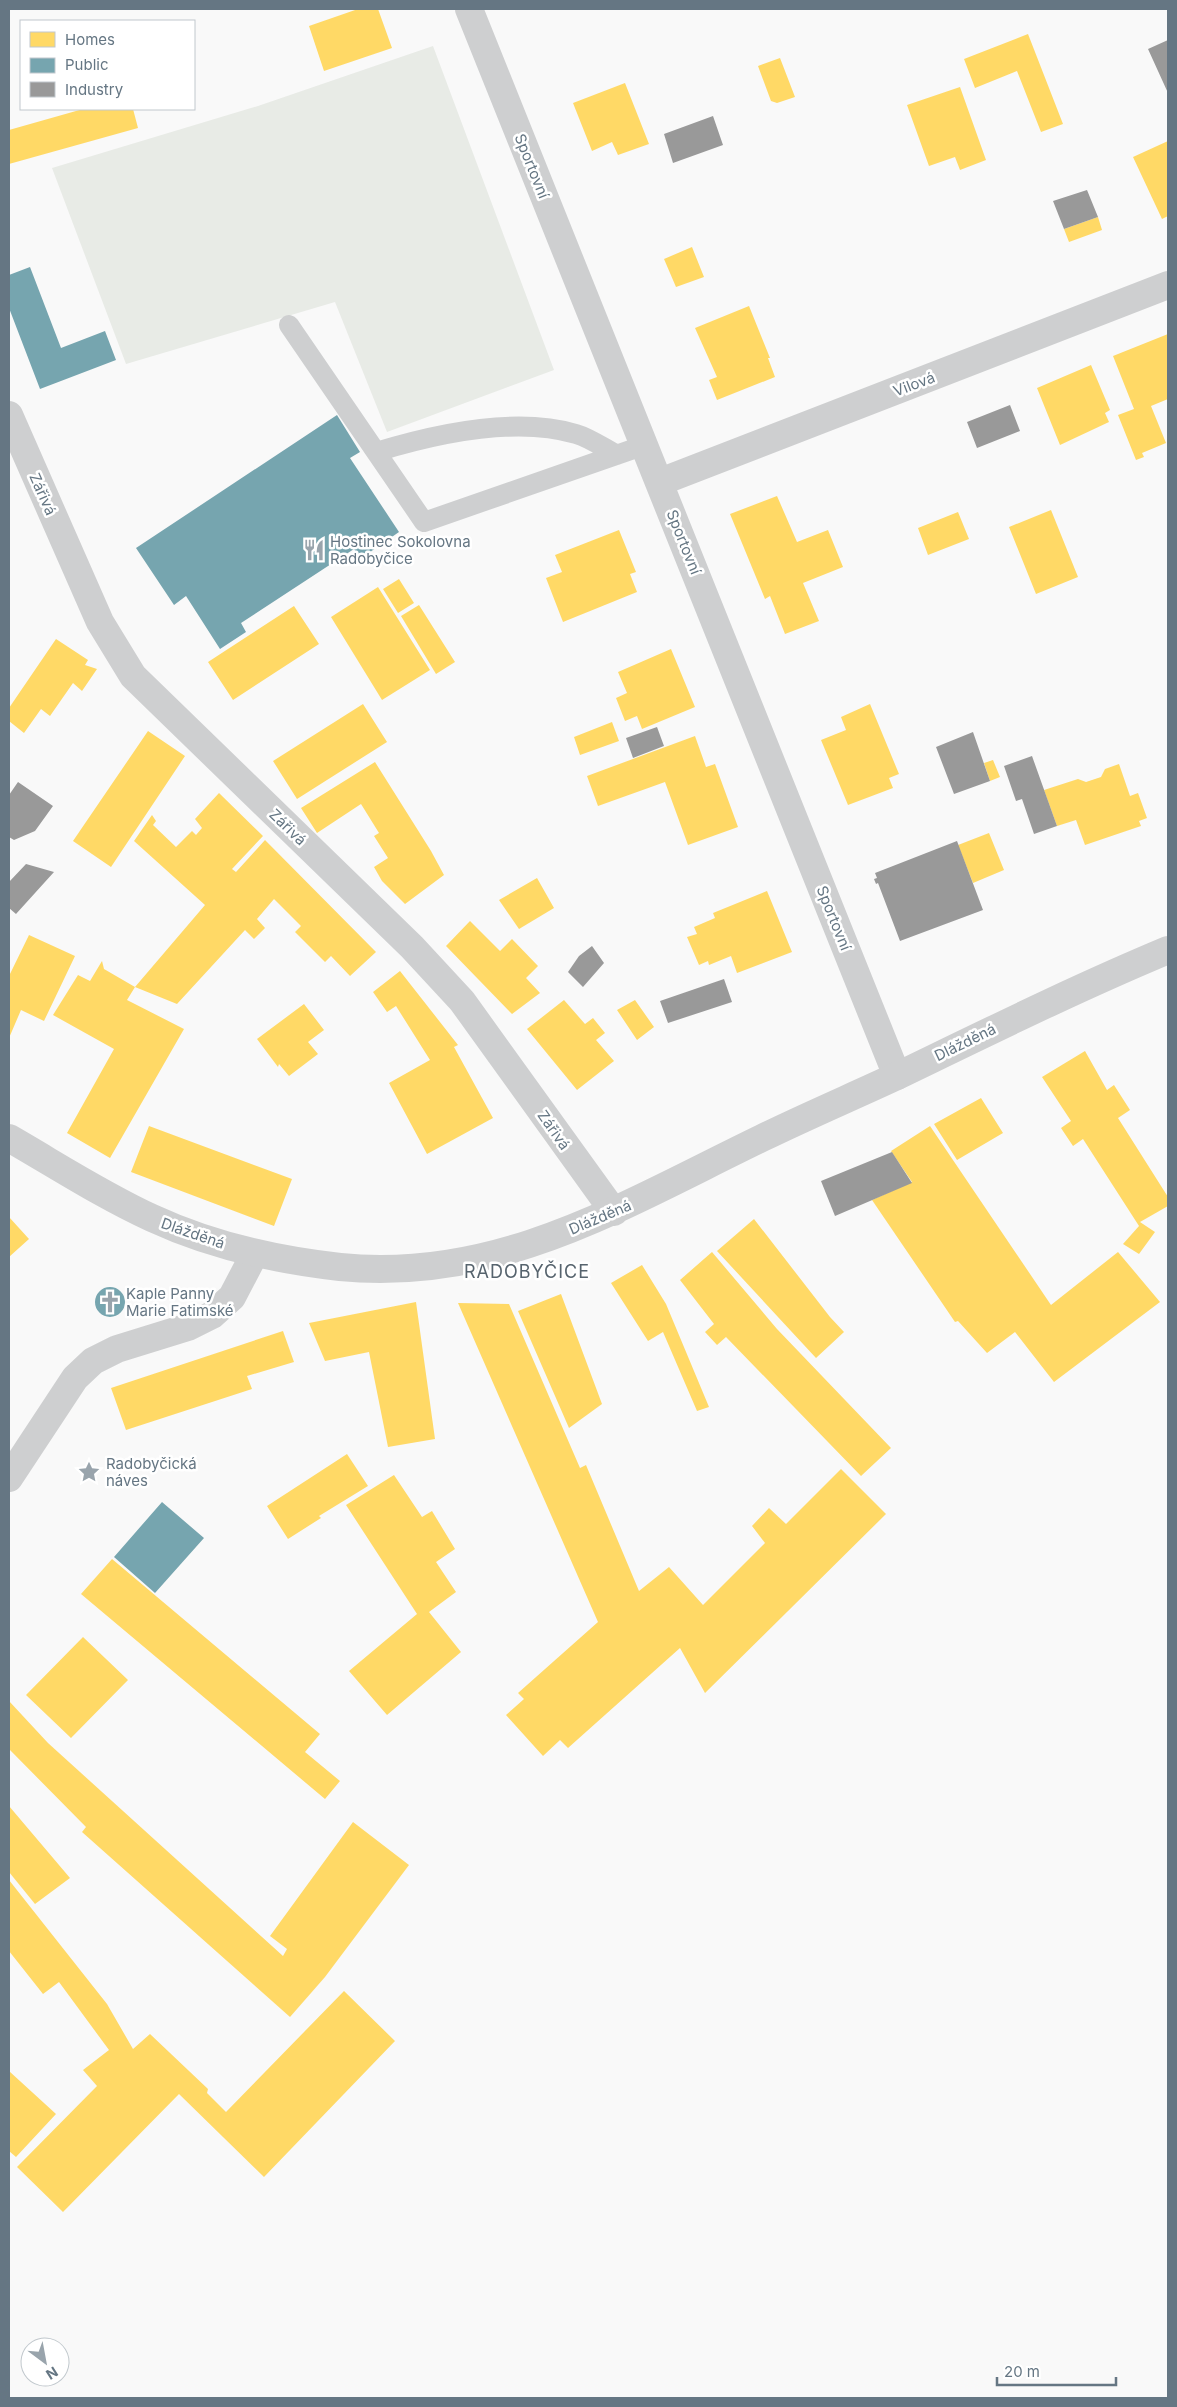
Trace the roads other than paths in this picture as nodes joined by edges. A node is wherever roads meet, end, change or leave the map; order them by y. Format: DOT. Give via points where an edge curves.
graph roads {
  1 [pos="469,9"];
  2 [pos="1168,286"];
  3 [pos="289,325"];
  4 [pos="9,415"];
  5 [pos="645,445"];
  6 [pos="376,452"];
  7 [pos="617,455"];
  8 [pos="660,482"];
  9 [pos="1168,950"];
  10 [pos="897,1076"];
  11 [pos="9,1138"];
  12 [pos="614,1212"];
  13 [pos="255,1253"];
  14 [pos="9,1478"];
  1 -- 5 [label="street, Sportovní"];
  2 -- 8 [label="street, Vilová"];
  3 -- 6 [label="lane"];
  4 -- 12 [label="street, Zářivá" via="100,622 133,676 412,947 462,1001"];
  5 -- 7 [label="lane"];
  5 -- 8 [label="street, Sportovní"];
  6 -- 7 [label="lane" via="412,441 482,429 540,428 577,434"];
  6 -- 7 [label="lane" via="424,522"];
  8 -- 10 [label="street, Sportovní"];
  9 -- 10 [label="street, Dlážděná" via="1021,1015"];
  10 -- 12 [label="street, Dlážděná"];
  11 -- 13 [label="street, Dlážděná" via="153,1219 208,1240"];
  12 -- 13 [label="street, Dlážděná" via="531,1245 430,1266 340,1267"];
  13 -- 14 [label="street" via="232,1297 212,1315 188,1327 117,1349 92,1361 75,1378"];
}
